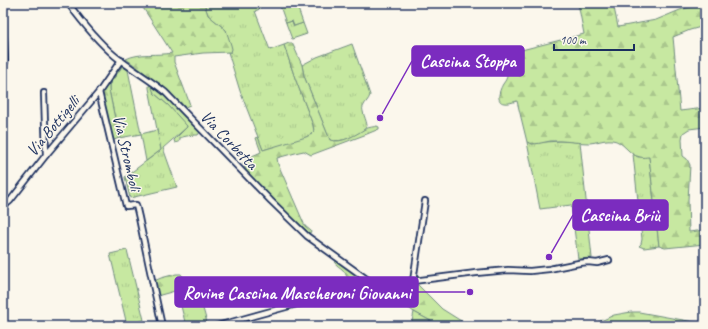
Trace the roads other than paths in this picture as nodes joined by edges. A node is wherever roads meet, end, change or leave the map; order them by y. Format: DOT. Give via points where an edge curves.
graph roads {
  1 [pos="68,3"];
  2 [pos="3,10"];
  3 [pos="121,60"];
  4 [pos="5,62"];
  5 [pos="99,92"];
  6 [pos="44,93"];
  7 [pos="46,155"];
  8 [pos="425,201"];
  9 [pos="3,207"];
  10 [pos="609,260"];
  11 [pos="413,281"];
  12 [pos="376,290"];
  13 [pos="162,326"];
  14 [pos="217,326"];
  1 -- 3 [label="street, Via Corbetta" via="96,38"];
  2 -- 4 [label="street"];
  3 -- 5 [label="street, Via Bottigelli"];
  3 -- 12 [label="street, Via Corbetta" via="165,92 307,236 368,280"];
  5 -- 7 [label="street, Via Bottigelli"];
  5 -- 13 [label="street, Via Stromboli" via="126,206 136,205 138,212"];
  6 -- 7 [label="street"];
  7 -- 9 [label="street, Via Bottigelli"];
  8 -- 11 [label="street"];
  10 -- 11 [label="street" via="549,269 508,270"];
  11 -- 12 [label="street"];
  12 -- 14 [label="street" via="297,304"];
}
